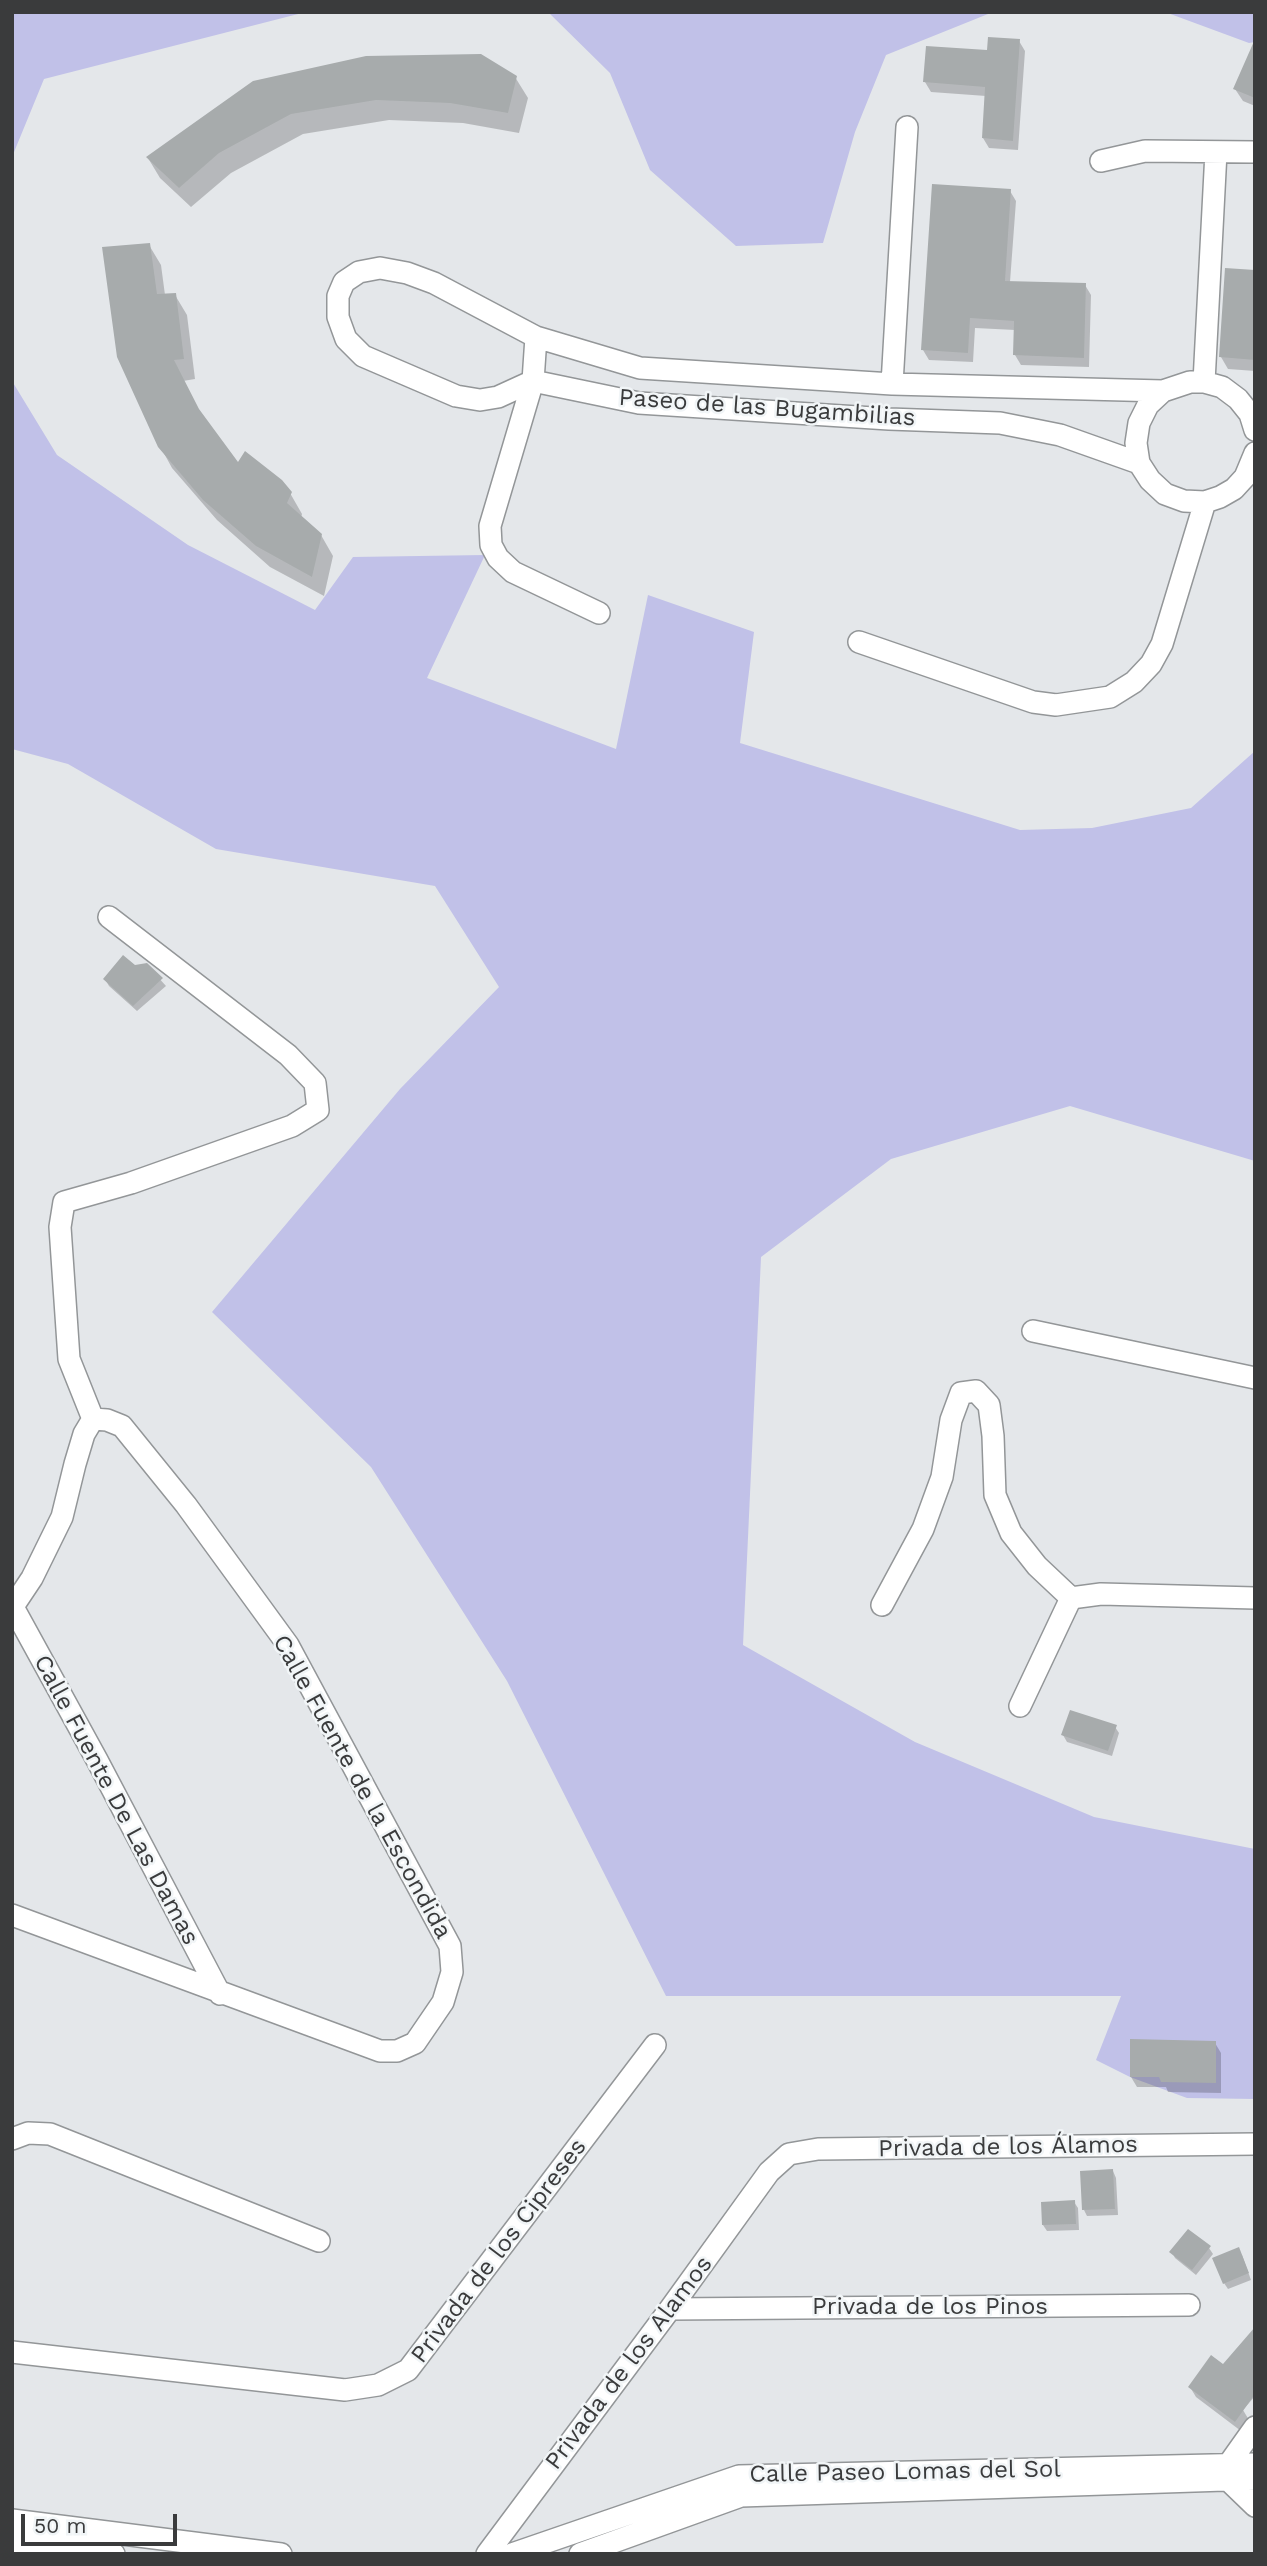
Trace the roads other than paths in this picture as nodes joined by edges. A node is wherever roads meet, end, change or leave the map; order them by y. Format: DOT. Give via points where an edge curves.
graph roads {
  1 [pos="907,127"];
  2 [pos="1216,152"];
  3 [pos="1255,152"];
  4 [pos="1101,161"];
  5 [pos="536,337"];
  6 [pos="533,381"];
  7 [pos="1203,382"];
  8 [pos="892,384"];
  9 [pos="1163,391"];
  10 [pos="1253,420"];
  11 [pos="1255,453"];
  12 [pos="1139,463"];
  13 [pos="1250,477"];
  14 [pos="1205,502"];
  15 [pos="599,613"];
  16 [pos="859,642"];
  17 [pos="109,917"];
  18 [pos="1033,1331"];
  19 [pos="1255,1378"];
  20 [pos="93,1419"];
  21 [pos="1072,1598"];
  22 [pos="1255,1598"];
  23 [pos="882,1605"];
  24 [pos="12,1607"];
  25 [pos="1020,1706"];
  26 [pos="12,1915"];
  27 [pos="219,1994"];
  28 [pos="655,2045"];
  29 [pos="12,2139"];
  30 [pos="1255,2144"];
  31 [pos="769,2172"];
  32 [pos="319,2241"];
  33 [pos="1189,2305"];
  34 [pos="670,2309"];
  35 [pos="12,2352"];
  36 [pos="1255,2427"];
  37 [pos="1255,2464"];
  38 [pos="1228,2472"];
  39 [pos="1255,2479"];
  40 [pos="1255,2506"];
  41 [pos="12,2520"];
  42 [pos="12,2541"];
  43 [pos="114,2554"];
  44 [pos="281,2554"];
  45 [pos="487,2554"];
  46 [pos="512,2554"];
  47 [pos="580,2554"];
  1 -- 8 [label="street"];
  2 -- 3 [label="street"];
  2 -- 4 [label="street" via="1145,151"];
  2 -- 7 [label="street"];
  5 -- 6 [label="street"];
  5 -- 6 [label="street, Paseo de las Bugambilias" via="407,273 380,268 359,272 344,282 338,296 338,317 346,339 363,356 456,396 480,400"];
  5 -- 8 [label="street, Paseo de las Bugambilias" via="640,368"];
  6 -- 12 [label="street, Paseo de las Bugambilias" via="639,403 1000,423 1059,435"];
  6 -- 15 [label="street" via="490,526 491,545 513,572"];
  7 -- 9 [label="street, Paseo de las Bugambilias"];
  7 -- 10 [label="street" via="1222,387 1238,399"];
  8 -- 9 [label="street, Paseo de las Bugambilias"];
  9 -- 12 [label="street" via="1139,423"];
  11 -- 13 [label="street"];
  12 -- 14 [label="street" via="1165,494"];
  13 -- 14 [label="street"];
  14 -- 16 [label="street" via="1162,644 1134,682 1110,697 1056,705 1033,702"];
  17 -- 20 [label="street" via="288,1055 315,1083 318,1110 292,1126 64,1202 60,1227 69,1359"];
  18 -- 19 [label="street"];
  20 -- 24 [label="street" via="84,1434 62,1517"];
  20 -- 27 [label="street, Calle Fuente de la Escondida" via="122,1426 186,1504 288,1645 450,1946 452,1972 443,2002 415,2042 397,2051 380,2051"];
  21 -- 22 [label="street" via="1101,1594"];
  21 -- 23 [label="street" via="1037,1566 1011,1533 995,1495 989,1405 976,1391 961,1393 928,1516"];
  21 -- 25 [label="street"];
  24 -- 27 [label="street, Calle Fuente De Las Damas"];
  26 -- 27 [label="street, Calle Fuente de la Escondida"];
  28 -- 35 [label="street, Privada de los Cipreses" via="408,2370 378,2385 345,2390"];
  29 -- 32 [label="street" via="28,2133 50,2134"];
  30 -- 31 [label="street, Privada de los Álamos" via="818,2149 789,2154"];
  31 -- 34 [label="street, Privada de los Alamos"];
  33 -- 34 [label="street, Privada de los Pinos"];
  34 -- 45 [label="street, Privada de los Alamos"];
  36 -- 38 [label="street"];
  37 -- 38 [label="street"];
  38 -- 39 [label="street"];
  38 -- 40 [label="street"];
  38 -- 46 [label="street, Calle Paseo Lomas del Sol" via="739,2476"];
  38 -- 47 [label="street, Calle Paseo Lomas del Sol" via="741,2496"];
  41 -- 44 [label="street"];
  42 -- 43 [label="street"];
}
